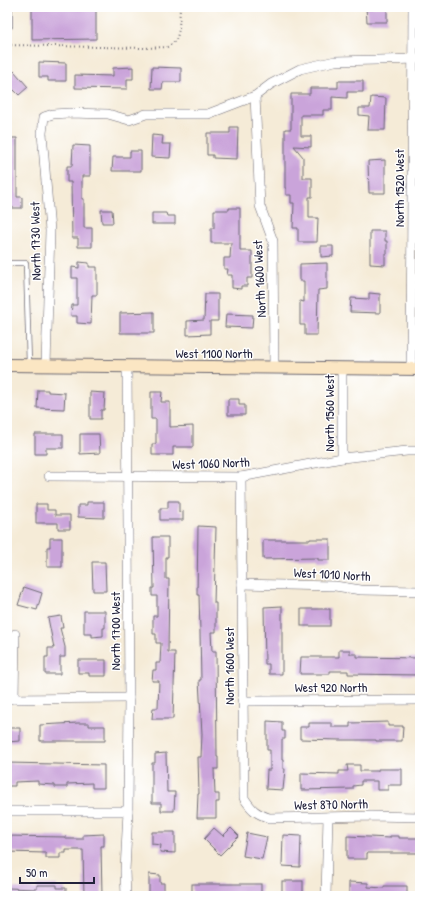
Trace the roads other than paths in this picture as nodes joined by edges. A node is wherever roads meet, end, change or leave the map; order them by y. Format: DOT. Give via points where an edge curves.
graph roads {
  1 [pos="10,7"];
  2 [pos="413,7"];
  3 [pos="7,26"];
  4 [pos="416,59"];
  5 [pos="255,96"];
  6 [pos="7,263"];
  7 [pos="7,365"];
  8 [pos="29,365"];
  9 [pos="46,366"];
  10 [pos="127,366"];
  11 [pos="274,367"];
  12 [pos="342,368"];
  13 [pos="415,369"];
  14 [pos="420,451"];
  15 [pos="342,458"];
  16 [pos="49,476"];
  17 [pos="128,477"];
  18 [pos="241,477"];
  19 [pos="242,584"];
  20 [pos="420,591"];
  21 [pos="15,634"];
  22 [pos="129,698"];
  23 [pos="10,699"];
  24 [pos="420,700"];
  25 [pos="242,701"];
  26 [pos="248,804"];
  27 [pos="7,811"];
  28 [pos="128,811"];
  29 [pos="328,817"];
  30 [pos="420,817"];
  31 [pos="126,896"];
  32 [pos="326,896"];
  1 -- 3 [label="lane" via="10,26"];
  2 -- 4 [label="street, North 1520 West"];
  4 -- 5 [label="street" via="335,61 300,69 271,84"];
  4 -- 13 [label="street, North 1520 West"];
  5 -- 9 [label="street, North 1730 West" via="208,114 146,114 129,120 108,114 69,113 44,117 42,133 50,231"];
  5 -- 11 [label="street, North 1600 West" via="260,206 272,241"];
  6 -- 8 [label="lane" via="26,263"];
  7 -- 8 [label="main road, West 1100 North"];
  8 -- 9 [label="main road, West 1100 North"];
  9 -- 10 [label="main road, West 1100 North"];
  10 -- 11 [label="main road, West 1100 North"];
  10 -- 17 [label="street, North 1700 West"];
  11 -- 12 [label="main road, West 1100 North"];
  12 -- 13 [label="main road, West 1100 North"];
  12 -- 15 [label="street, North 1560 West"];
  14 -- 15 [label="street, West 1060 North"];
  15 -- 18 [label="street, West 1060 North"];
  16 -- 17 [label="street, West 1060 North"];
  17 -- 18 [label="street, West 1060 North"];
  17 -- 22 [label="street, North 1700 West"];
  18 -- 19 [label="street, North 1600 West"];
  19 -- 20 [label="street, West 1010 North"];
  19 -- 25 [label="street, North 1600 West"];
  21 -- 23 [label="street"];
  22 -- 23 [label="street"];
  22 -- 28 [label="street, North 1700 West"];
  24 -- 25 [label="street, West 920 North"];
  25 -- 26 [label="street, North 1600 West" via="243,784 244,798"];
  26 -- 29 [label="street, West 870 North" via="257,814 269,818"];
  27 -- 28 [label="street"];
  28 -- 31 [label="street, North 1700 West"];
  29 -- 30 [label="street, West 870 North"];
  29 -- 32 [label="street"];
}
